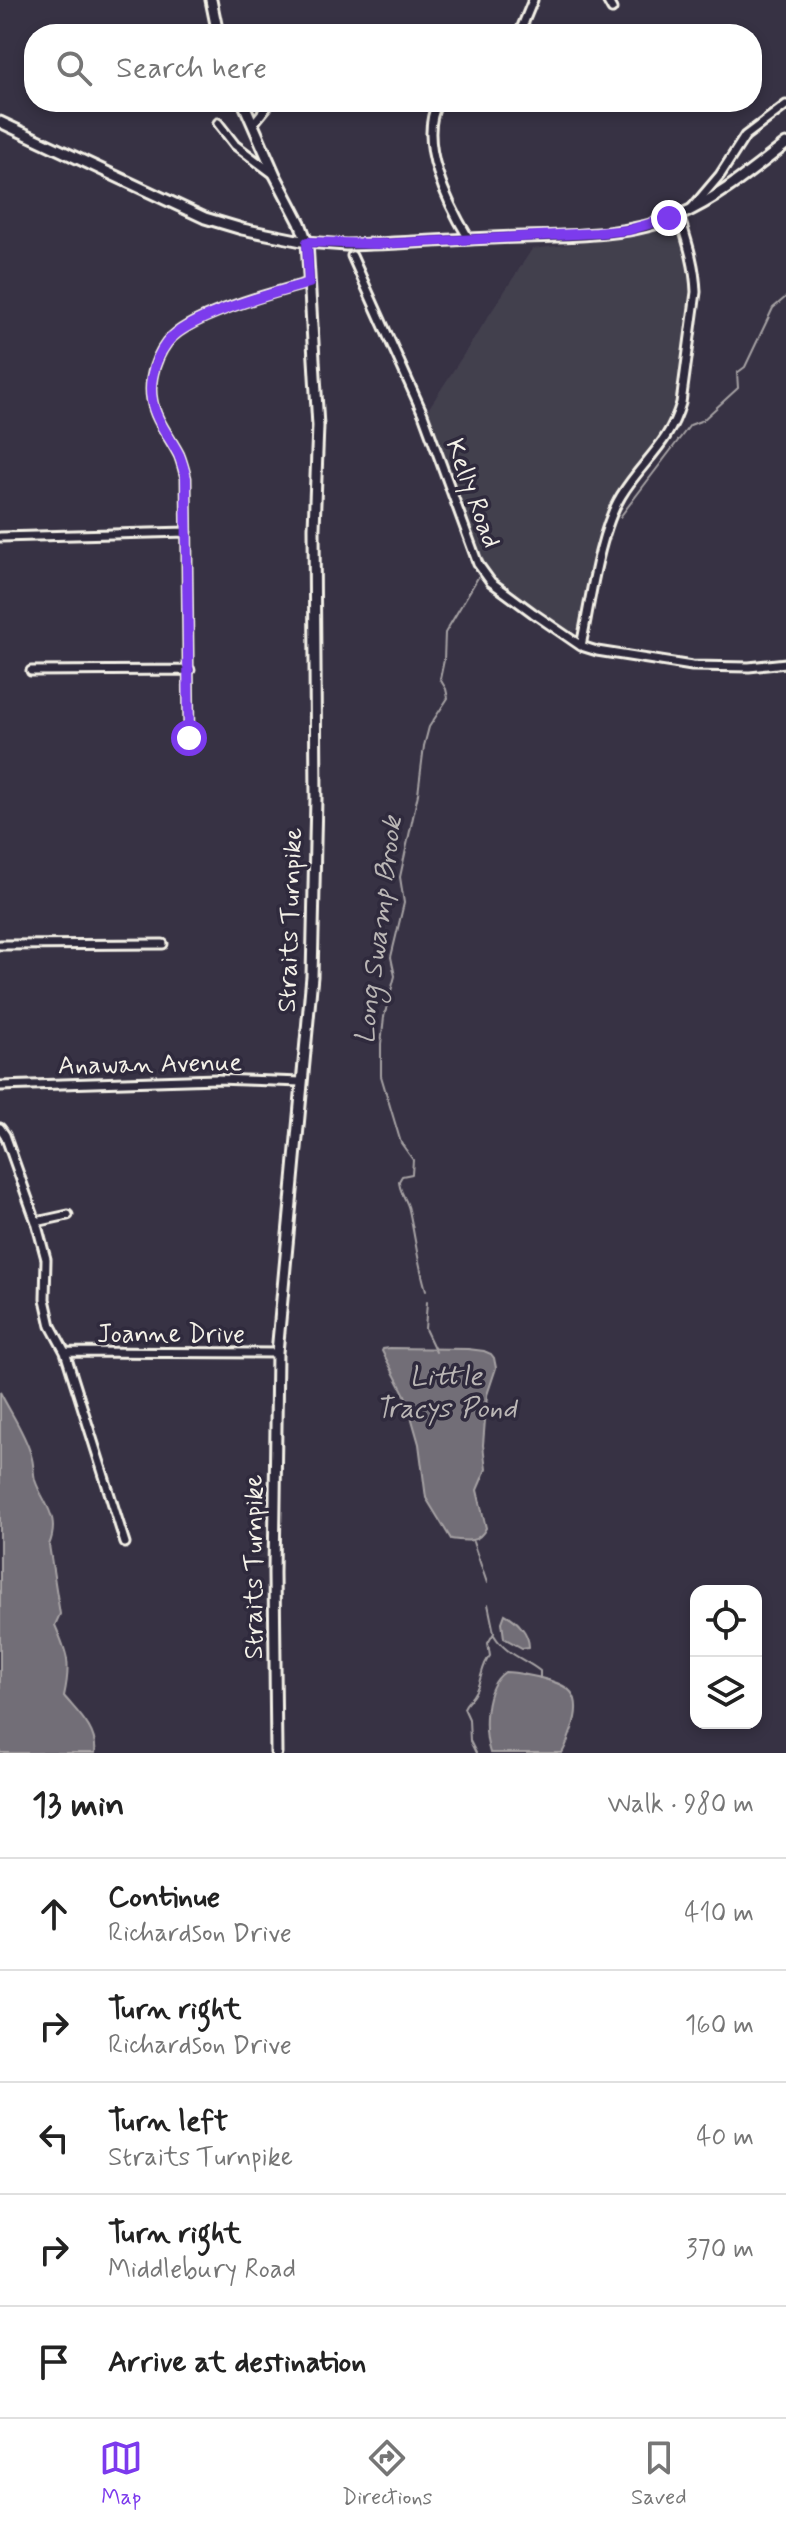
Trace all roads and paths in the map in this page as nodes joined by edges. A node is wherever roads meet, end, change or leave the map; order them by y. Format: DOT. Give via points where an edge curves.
graph roads {
  1 [pos="211,0"];
  2 [pos="533,0"];
  3 [pos="607,0"];
  4 [pos="612,9"];
  5 [pos="216,24"];
  6 [pos="523,24"];
  7 [pos="786,105"];
  8 [pos="248,112"];
  9 [pos="263,112"];
  10 [pos="434,112"];
  11 [pos="0,122"];
  12 [pos="218,123"];
  13 [pos="253,124"];
  14 [pos="786,144"];
  15 [pos="275,175"];
  16 [pos="692,208"];
  17 [pos="679,215"];
  18 [pos="469,239"];
  19 [pos="307,242"];
  20 [pos="352,256"];
  21 [pos="309,283"];
  22 [pos="187,532"];
  23 [pos="0,537"];
  24 [pos="581,646"];
  25 [pos="786,663"];
  26 [pos="190,670"];
  27 [pos="31,671"];
  28 [pos="189,738"];
  29 [pos="163,944"];
  30 [pos="0,945"];
  31 [pos="302,1082"];
  32 [pos="0,1086"];
  33 [pos="0,1128"];
  34 [pos="68,1215"];
  35 [pos="36,1222"];
  36 [pos="65,1352"];
  37 [pos="277,1353"];
  38 [pos="125,1543"];
  39 [pos="276,1753"];
  1 -- 5 [label="main road"];
  2 -- 6 [label="street"];
  3 -- 4 [label="street"];
  7 -- 16 [label="street" via="745,136"];
  8 -- 13 [label="main road, Straits Turnpike"];
  9 -- 13 [label="street"];
  10 -- 18 [label="street" via="432,148 450,207"];
  11 -- 19 [label="main road" via="205,218"];
  12 -- 15 [label="street" via="235,145"];
  13 -- 15 [label="main road, Straits Turnpike"];
  14 -- 16 [label="main road"];
  15 -- 19 [label="main road, Straits Turnpike"];
  16 -- 17 [label="main road"];
  17 -- 18 [label="main road" via="608,232"];
  17 -- 24 [label="street" via="696,292 681,403 663,443 611,515"];
  18 -- 19 [label="main road"];
  19 -- 21 [label="main road, Straits Turnpike"];
  20 -- 24 [label="street, Kelly Road" via="423,414 478,564 491,582"];
  21 -- 22 [label="street" via="257,297 198,322 173,337 160,353 151,397 186,478"];
  21 -- 31 [label="main road, Straits Turnpike" via="318,426 316,798 312,976"];
  22 -- 23 [label="street"];
  22 -- 26 [label="street"];
  24 -- 25 [label="street, Kelly Road" via="692,666"];
  26 -- 27 [label="street"];
  26 -- 28 [label="street"];
  29 -- 30 [label="street"];
  31 -- 32 [label="street, Anawan Avenue" via="217,1079"];
  31 -- 37 [label="main road, Straits Turnpike"];
  33 -- 35 [label="street"];
  34 -- 35 [label="street"];
  35 -- 36 [label="street" via="46,1259 51,1326"];
  36 -- 37 [label="street, Joanne Drive"];
  36 -- 38 [label="street"];
  37 -- 39 [label="main road, Straits Turnpike"];
}
